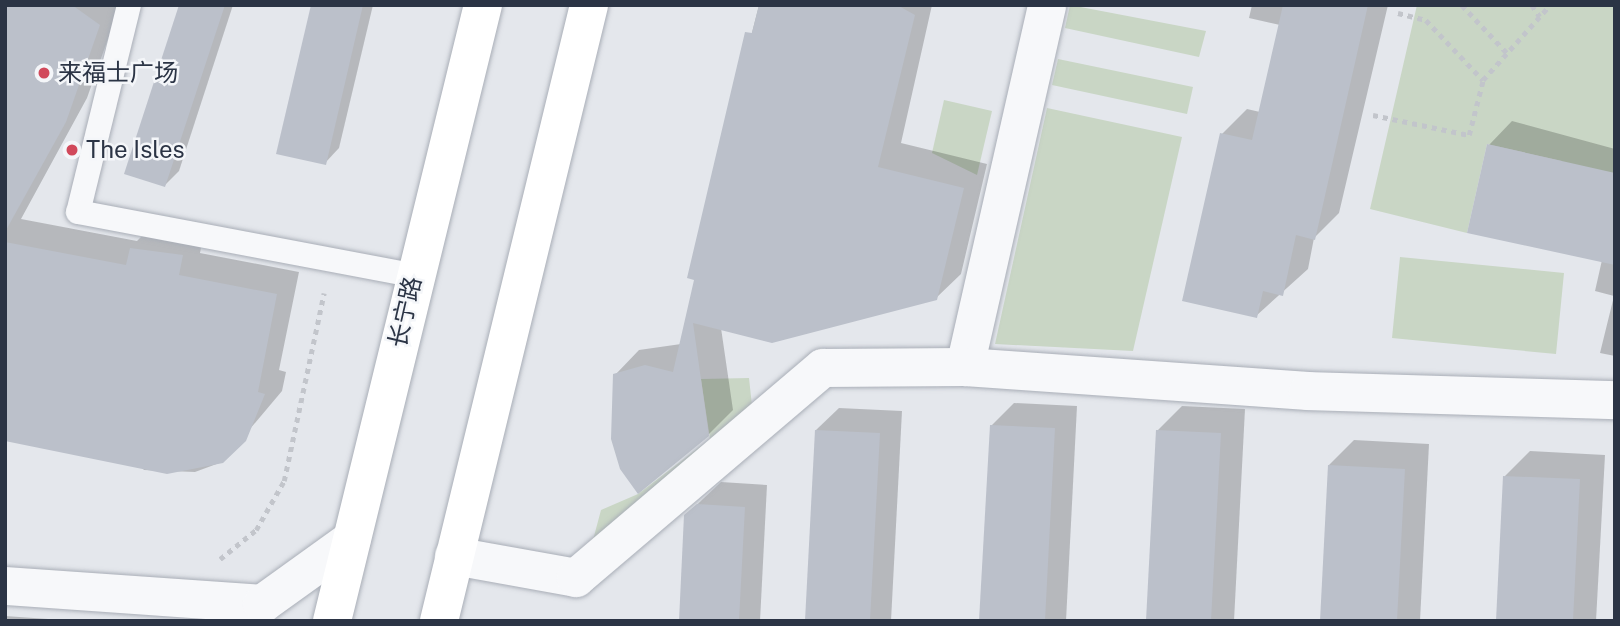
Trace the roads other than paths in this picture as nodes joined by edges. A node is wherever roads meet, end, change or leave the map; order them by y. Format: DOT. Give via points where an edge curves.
graph roads {
  1 [pos="129,5"];
  2 [pos="483,5"];
  3 [pos="589,5"];
  4 [pos="1047,5"];
  5 [pos="413,275"];
  6 [pos="965,367"];
  7 [pos="1615,400"];
  8 [pos="351,540"];
  9 [pos="454,556"];
  10 [pos="5,586"];
  11 [pos="331,621"];
  12 [pos="439,621"];
  1 -- 5 [label="lane" via="78,212"];
  2 -- 5 [label="main road, 长宁路"];
  3 -- 9 [label="main road"];
  4 -- 6 [label="street"];
  5 -- 8 [label="main road, 长宁路"];
  6 -- 7 [label="street" via="1308,391"];
  6 -- 9 [label="street" via="823,368 576,578"];
  8 -- 10 [label="street" via="262,604"];
  8 -- 11 [label="main road, 长宁路"];
  9 -- 12 [label="main road"];
}
